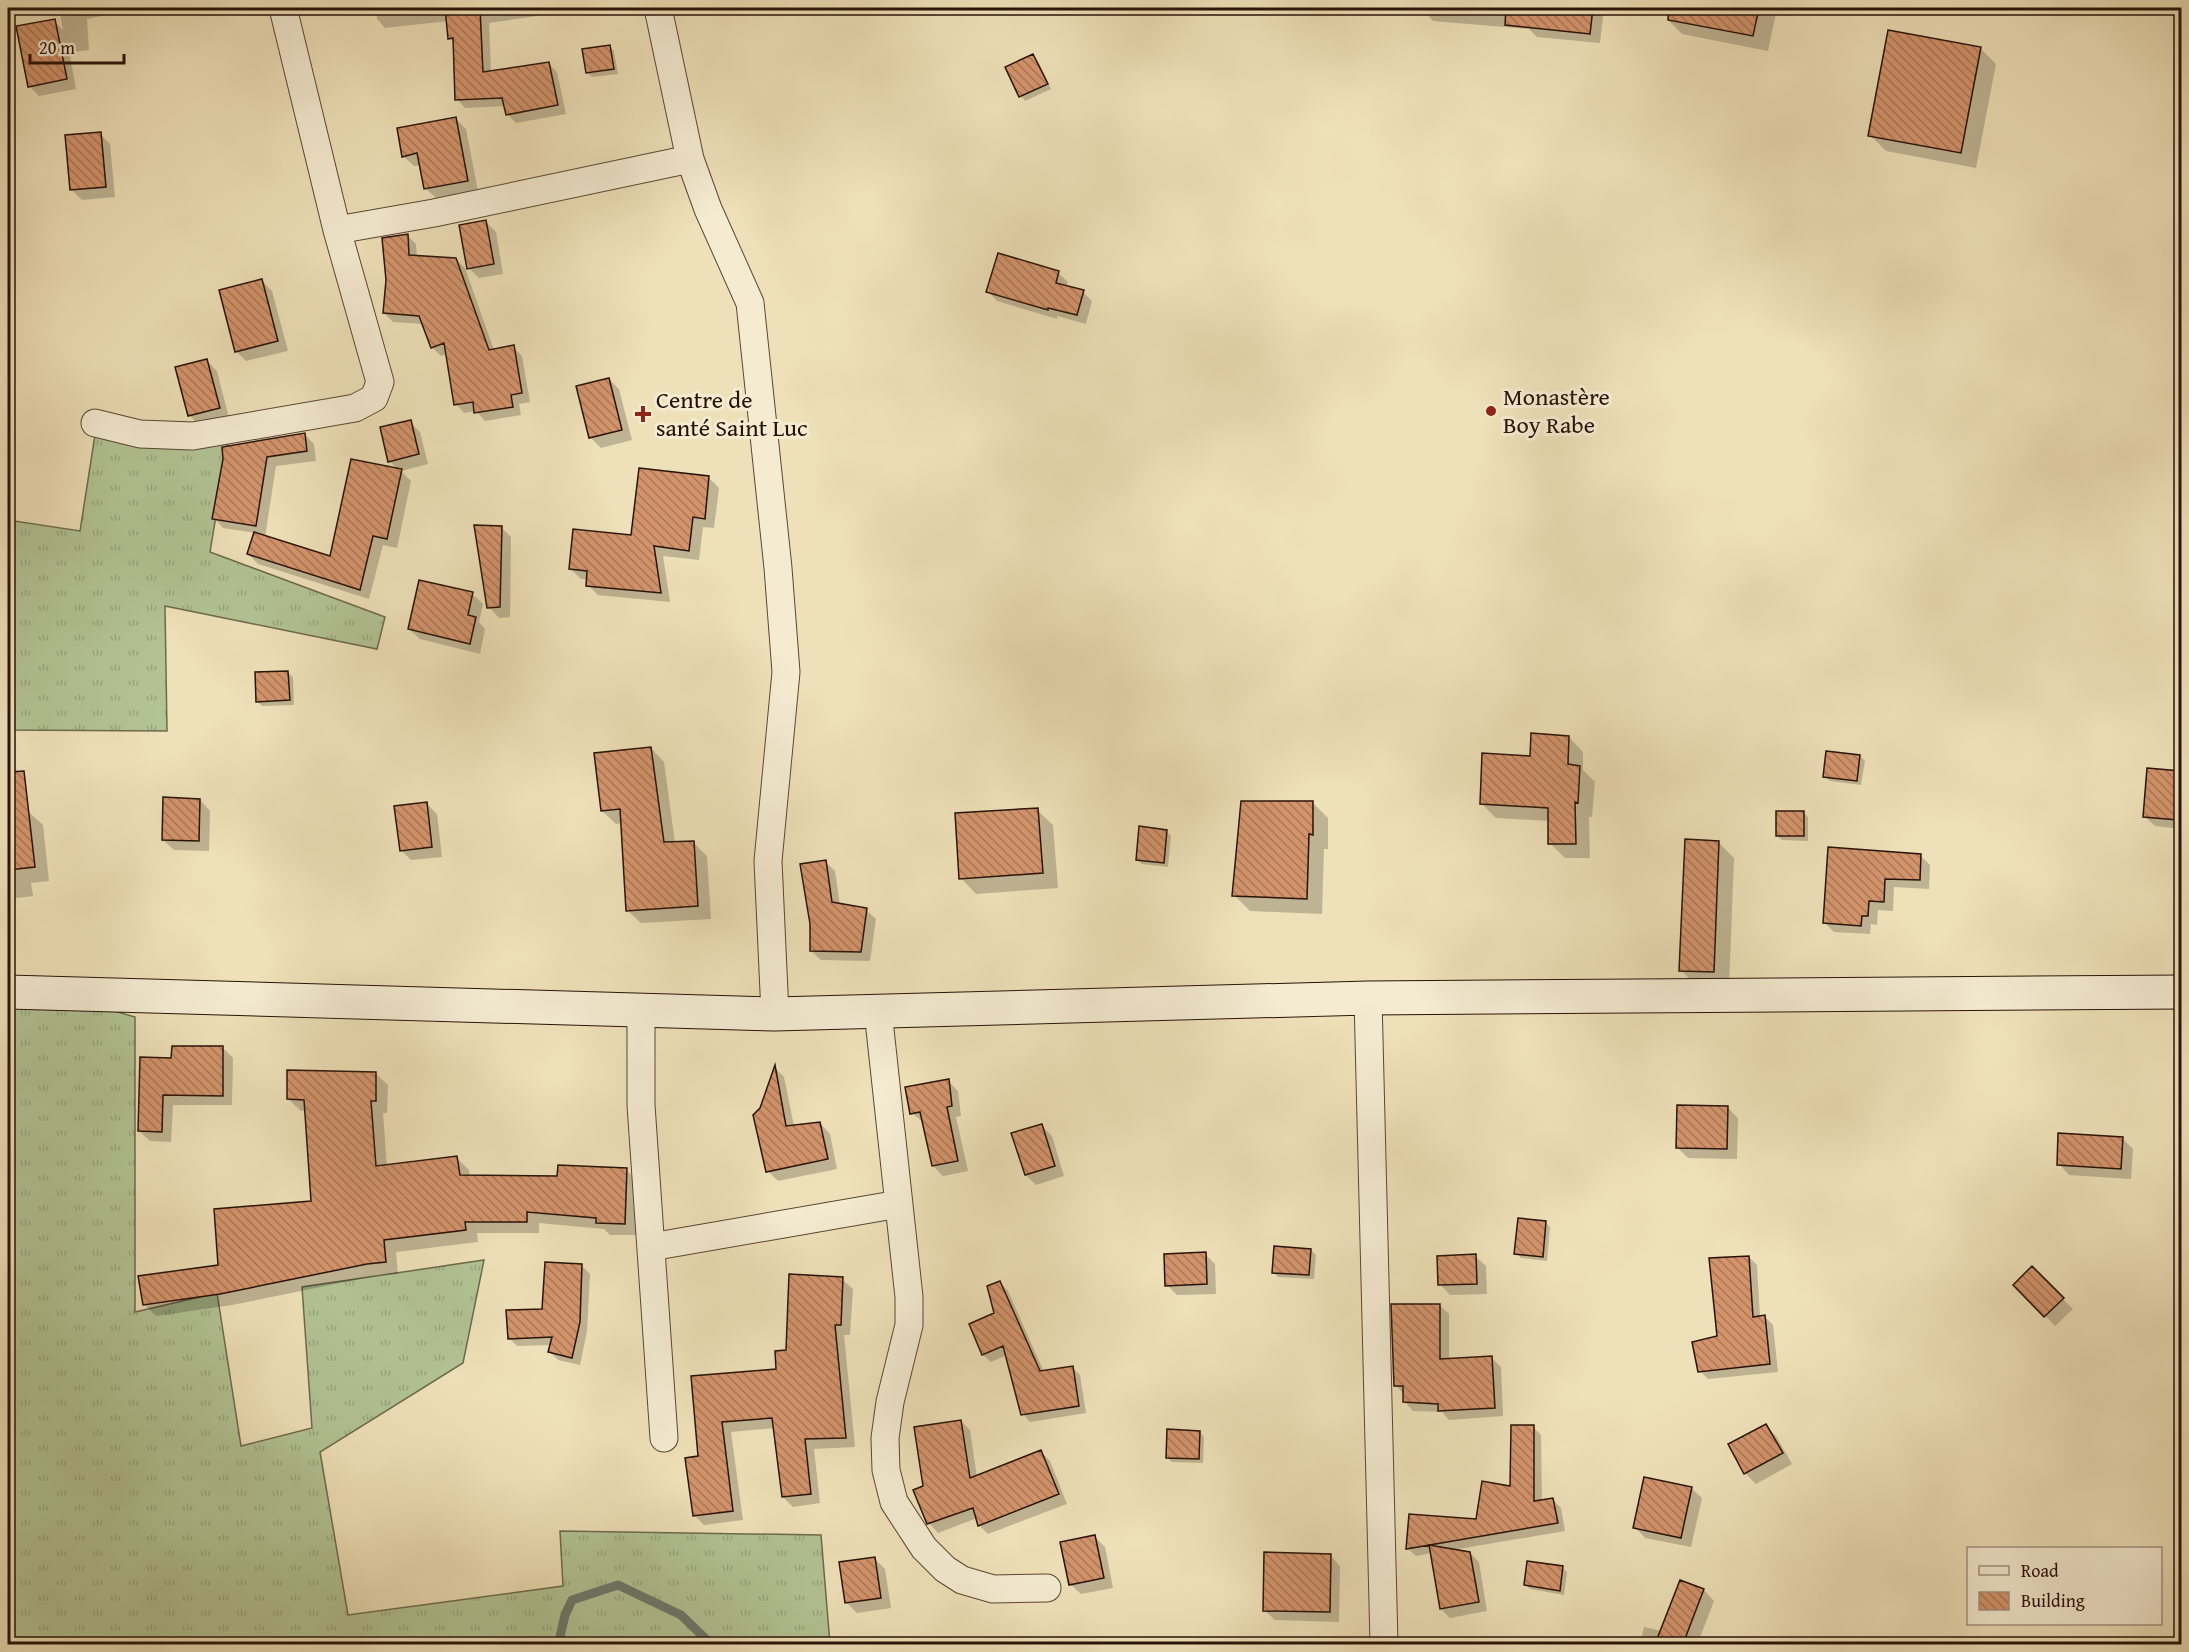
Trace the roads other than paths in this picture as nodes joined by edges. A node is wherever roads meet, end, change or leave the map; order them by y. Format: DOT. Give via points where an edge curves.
graph roads {
  1 [pos="283,8"];
  2 [pos="658,8"];
  3 [pos="690,159"];
  4 [pos="337,230"];
  5 [pos="95,423"];
  6 [pos="2181,992"];
  7 [pos="8,993"];
  8 [pos="1368,998"];
  9 [pos="641,1010"];
  10 [pos="878,1011"];
  11 [pos="775,1014"];
  12 [pos="899,1204"];
  13 [pos="651,1247"];
  14 [pos="664,1438"];
  15 [pos="1047,1588"];
  16 [pos="1384,1644"];
  1 -- 4 [label="street"];
  2 -- 3 [label="street"];
  3 -- 4 [label="street"];
  3 -- 11 [label="street" via="750,303 778,568 786,672 768,861"];
  4 -- 5 [label="street" via="380,382 374,398 355,408 194,436 141,434"];
  6 -- 8 [label="main road"];
  7 -- 9 [label="main road"];
  8 -- 10 [label="main road"];
  8 -- 16 [label="street"];
  9 -- 11 [label="main road"];
  9 -- 13 [label="street" via="641,1105"];
  10 -- 11 [label="main road"];
  10 -- 12 [label="street"];
  12 -- 13 [label="street"];
  12 -- 15 [label="street" via="909,1325 885,1438 886,1470 894,1502 924,1548 962,1580 993,1589"];
  13 -- 14 [label="street"];
}
